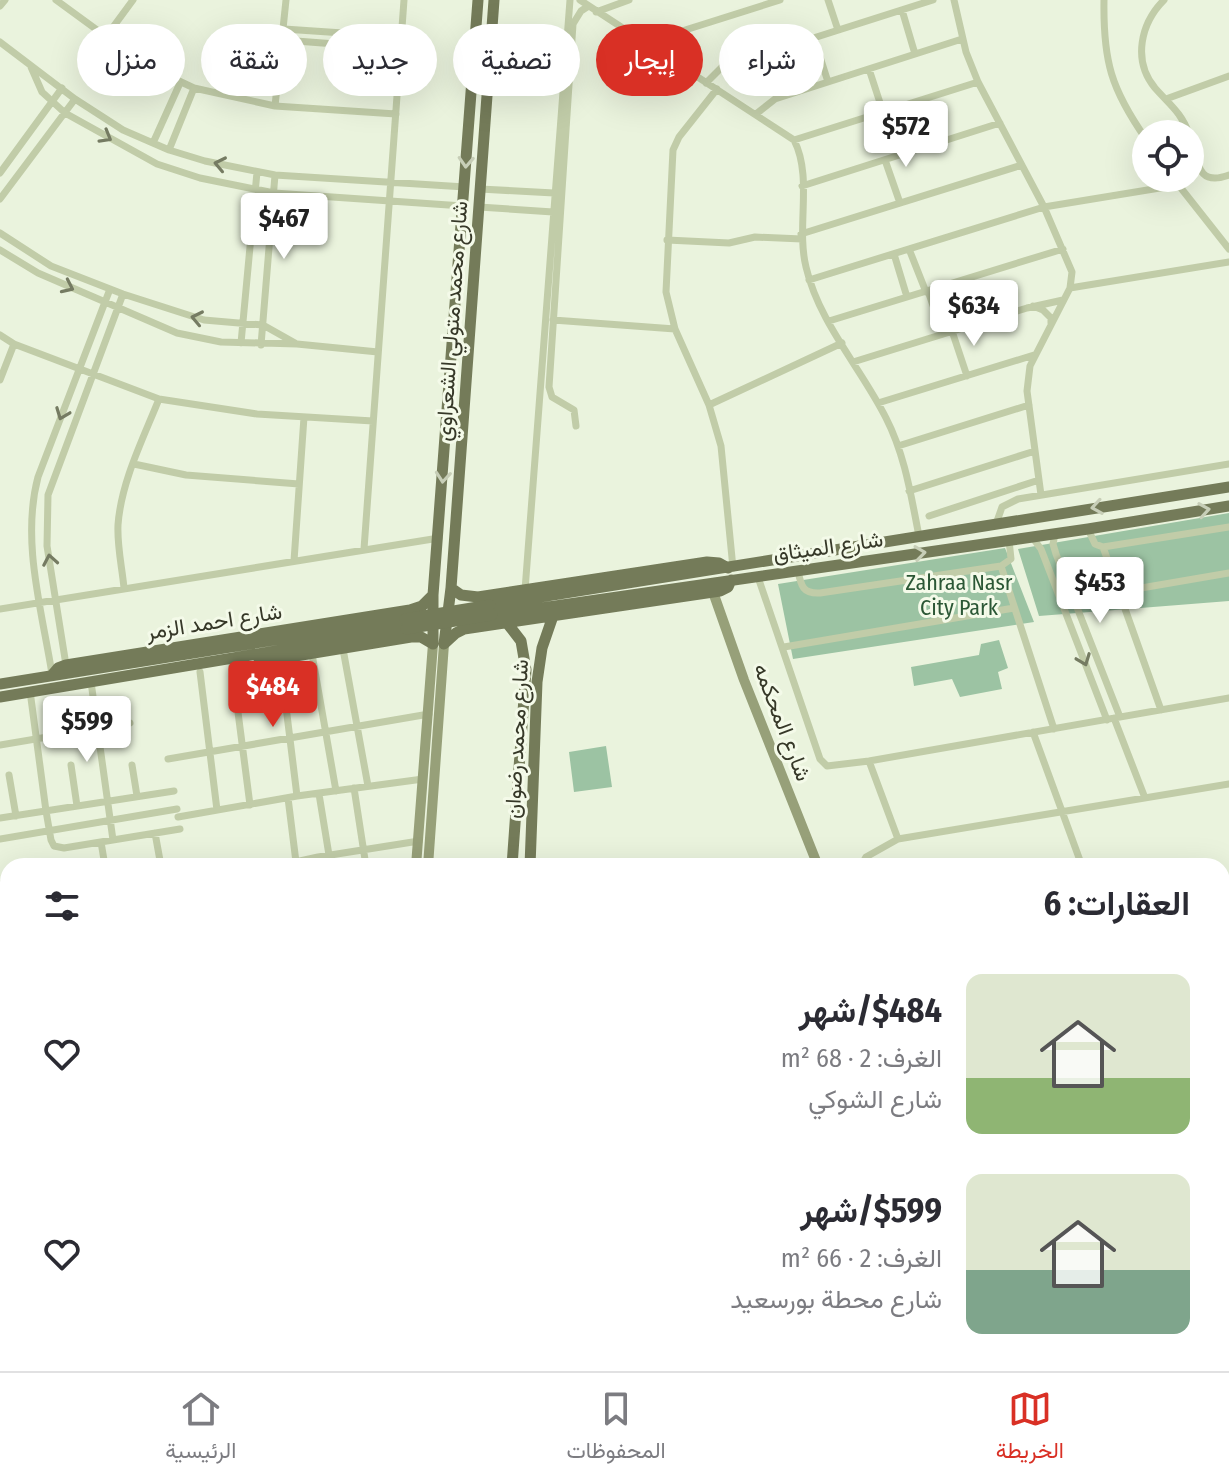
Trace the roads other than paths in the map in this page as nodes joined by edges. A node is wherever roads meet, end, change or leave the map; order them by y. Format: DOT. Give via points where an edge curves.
graph roads {
  1 [pos="5,0"];
  2 [pos="56,0"];
  3 [pos="133,0"];
  4 [pos="286,0"];
  5 [pos="404,0"];
  6 [pos="478,0"];
  7 [pos="494,0"];
  8 [pos="570,0"];
  9 [pos="580,0"];
  10 [pos="629,0"];
  11 [pos="780,0"];
  12 [pos="828,0"];
  13 [pos="933,0"];
  14 [pos="954,0"];
  15 [pos="1104,0"];
  16 [pos="1164,0"];
  17 [pos="753,4"];
  18 [pos="0,6"];
  19 [pos="587,7"];
  20 [pos="902,10"];
  21 [pos="596,12"];
  22 [pos="87,24"];
  23 [pos="115,24"];
  24 [pos="284,24"];
  25 [pos="403,24"];
  26 [pos="615,24"];
  27 [pos="697,24"];
  28 [pos="838,30"];
  29 [pos="824,35"];
  30 [pos="962,39"];
  31 [pos="0,42"];
  32 [pos="915,54"];
  33 [pos="31,67"];
  34 [pos="824,69"];
  35 [pos="869,69"];
  36 [pos="719,70"];
  37 [pos="1229,76"];
  38 [pos="703,81"];
  39 [pos="828,82"];
  40 [pos="978,82"];
  41 [pos="706,83"];
  42 [pos="185,85"];
  43 [pos="62,88"];
  44 [pos="194,88"];
  45 [pos="717,89"];
  46 [pos="174,96"];
  47 [pos="276,96"];
  48 [pos="397,96"];
  49 [pos="75,99"];
  50 [pos="1166,99"];
  51 [pos="52,102"];
  52 [pos="275,106"];
  53 [pos="469,110"];
  54 [pos="487,110"];
  55 [pos="883,112"];
  56 [pos="65,113"];
  57 [pos="396,114"];
  58 [pos="756,114"];
  59 [pos="1134,120"];
  60 [pos="1183,120"];
  61 [pos="1000,123"];
  62 [pos="468,128"];
  63 [pos="484,128"];
  64 [pos="794,140"];
  65 [pos="153,143"];
  66 [pos="169,150"];
  67 [pos="885,160"];
  68 [pos="1022,165"];
  69 [pos="257,172"];
  70 [pos="0,173"];
  71 [pos="275,175"];
  72 [pos="1204,175"];
  73 [pos="1229,175"];
  74 [pos="391,181"];
  75 [pos="802,186"];
  76 [pos="465,187"];
  77 [pos="480,189"];
  78 [pos="1132,190"];
  79 [pos="255,191"];
  80 [pos="1183,192"];
  81 [pos="274,193"];
  82 [pos="554,193"];
  83 [pos="0,199"];
  84 [pos="388,200"];
  85 [pos="900,203"];
  86 [pos="463,206"];
  87 [pos="479,207"];
  88 [pos="1044,207"];
  89 [pos="553,212"];
  90 [pos="0,233"];
  91 [pos="801,237"];
  92 [pos="667,240"];
  93 [pos="909,249"];
  94 [pos="1063,249"];
  95 [pos="1229,249"];
  96 [pos="0,250"];
  97 [pos="894,254"];
  98 [pos="1229,262"];
  99 [pos="915,266"];
  100 [pos="900,271"];
  101 [pos="809,280"];
  102 [pos="1070,288"];
  103 [pos="110,289"];
  104 [pos="927,291"];
  105 [pos="123,294"];
  106 [pos="907,297"];
  107 [pos="1063,300"];
  108 [pos="105,304"];
  109 [pos="1030,306"];
  110 [pos="118,309"];
  111 [pos="553,320"];
  112 [pos="829,321"];
  113 [pos="1051,323"];
  114 [pos="243,324"];
  115 [pos="263,325"];
  116 [pos="675,329"];
  117 [pos="947,333"];
  118 [pos="0,335"];
  119 [pos="241,343"];
  120 [pos="842,343"];
  121 [pos="14,344"];
  122 [pos="297,344"];
  123 [pos="261,345"];
  124 [pos="378,352"];
  125 [pos="1034,355"];
  126 [pos="853,362"];
  127 [pos="79,369"];
  128 [pos="92,374"];
  129 [pos="967,376"];
  130 [pos="0,380"];
  131 [pos="159,399"];
  132 [pos="878,403"];
  133 [pos="709,405"];
  134 [pos="1029,405"];
  135 [pos="304,417"];
  136 [pos="373,421"];
  137 [pos="576,426"];
  138 [pos="898,446"];
  139 [pos="1035,451"];
  140 [pos="134,464"];
  141 [pos="1229,464"];
  142 [pos="1039,480"];
  143 [pos="299,484"];
  144 [pos="1229,487"];
  145 [pos="909,491"];
  146 [pos="1041,495"];
  147 [pos="1171,495"];
  148 [pos="1144,499"];
  149 [pos="441,503"];
  150 [pos="457,503"];
  151 [pos="1229,506"];
  152 [pos="1175,514"];
  153 [pos="929,516"];
  154 [pos="1148,519"];
  155 [pos="440,523"];
  156 [pos="455,524"];
  157 [pos="996,524"];
  158 [pos="1229,527"];
  159 [pos="1088,529"];
  160 [pos="1055,534"];
  161 [pos="919,536"];
  162 [pos="1032,537"];
  163 [pos="439,538"];
  164 [pos="1009,540"];
  165 [pos="1103,547"];
  166 [pos="364,549"];
  167 [pos="294,561"];
  168 [pos="1001,566"];
  169 [pos="798,571"];
  170 [pos="731,572"];
  171 [pos="1229,573"];
  172 [pos="758,577"];
  173 [pos="124,588"];
  174 [pos="451,588"];
  175 [pos="525,590"];
  176 [pos="713,592"];
  177 [pos="1118,592"];
  178 [pos="433,595"];
  179 [pos="473,597"];
  180 [pos="56,599"];
  181 [pos="40,602"];
  182 [pos="1014,608"];
  183 [pos="0,609"];
  184 [pos="410,610"];
  185 [pos="553,616"];
  186 [pos="507,623"];
  187 [pos="478,627"];
  188 [pos="411,637"];
  189 [pos="438,644"];
  190 [pos="784,647"];
  191 [pos="523,648"];
  192 [pos="542,648"];
  193 [pos="343,649"];
  194 [pos="312,654"];
  195 [pos="280,658"];
  196 [pos="66,665"];
  197 [pos="232,666"];
  198 [pos="200,672"];
  199 [pos="52,676"];
  200 [pos="92,682"];
  201 [pos="0,684"];
  202 [pos="30,691"];
  203 [pos="0,697"];
  204 [pos="1229,698"];
  205 [pos="1161,710"];
  206 [pos="429,714"];
  207 [pos="1114,718"];
  208 [pos="130,723"];
  209 [pos="357,725"];
  210 [pos="99,729"];
  211 [pos="1054,729"];
  212 [pos="325,731"];
  213 [pos="1033,732"];
  214 [pos="290,737"];
  215 [pos="37,739"];
  216 [pos="0,745"];
  217 [pos="244,746"];
  218 [pos="208,752"];
  219 [pos="168,759"];
  220 [pos="869,761"];
  221 [pos="71,765"];
  222 [pos="132,765"];
  223 [pos="9,775"];
  224 [pos="423,779"];
  225 [pos="1229,784"];
  226 [pos="368,786"];
  227 [pos="354,788"];
  228 [pos="174,791"];
  229 [pos="336,791"];
  230 [pos="319,794"];
  231 [pos="137,796"];
  232 [pos="297,796"];
  233 [pos="288,798"];
  234 [pos="1145,798"];
  235 [pos="107,801"];
  236 [pos="250,805"];
  237 [pos="77,806"];
  238 [pos="217,810"];
  239 [pos="46,811"];
  240 [pos="1062,812"];
  241 [pos="16,816"];
  242 [pos="0,818"];
  243 [pos="110,821"];
  244 [pos="180,829"];
  245 [pos="49,831"];
  246 [pos="155,833"];
  247 [pos="0,839"];
  248 [pos="898,839"];
  249 [pos="113,840"];
  250 [pos="419,841"];
  251 [pos="101,842"];
  252 [pos="363,849"];
  253 [pos="329,855"];
  254 [pos="318,857"];
  255 [pos="104,858"];
  256 [pos="160,858"];
  257 [pos="296,858"];
  258 [pos="314,858"];
  259 [pos="365,858"];
  260 [pos="417,858"];
  261 [pos="428,858"];
  262 [pos="513,858"];
  263 [pos="530,858"];
  264 [pos="815,858"];
  265 [pos="865,858"];
  266 [pos="1079,858"];
  1 -- 18 [label="street"];
  2 -- 22 [label="street"];
  3 -- 23 [label="street"];
  4 -- 24 [label="street"];
  5 -- 25 [label="street"];
  6 -- 53 [label="main road, شارع محمد متولي الشعراوي"];
  7 -- 54 [label="main road, شارع محمد متولي الشعراوي"];
  8 -- 82 [label="street"];
  9 -- 19 [label="street"];
  10 -- 21 [label="street"];
  11 -- 17 [label="street"];
  12 -- 28 [label="street"];
  13 -- 20 [label="street"];
  14 -- 30 [label="street"];
  15 -- 59 [label="street" via="1111,78"];
  16 -- 50 [label="street" via="1144,29 1141,49 1144,68"];
  17 -- 27 [label="street"];
  19 -- 21 [label="street"];
  19 -- 111 [label="street" via="573,24"];
  20 -- 28 [label="street"];
  20 -- 32 [label="street"];
  21 -- 26 [label="street"];
  28 -- 29 [label="street"];
  30 -- 32 [label="street"];
  30 -- 40 [label="street"];
  31 -- 33 [label="street"];
  32 -- 35 [label="street"];
  33 -- 43 [label="street"];
  33 -- 51 [label="street"];
  34 -- 39 [label="street"];
  35 -- 39 [label="street"];
  35 -- 55 [label="street"];
  36 -- 41 [label="street"];
  37 -- 50 [label="street"];
  38 -- 41 [label="street"];
  39 -- 58 [label="street" via="775,99"];
  40 -- 55 [label="street"];
  40 -- 61 [label="street"];
  41 -- 45 [label="street"];
  42 -- 44 [label="street"];
  43 -- 49 [label="street"];
  43 -- 51 [label="street"];
  44 -- 52 [label="street"];
  44 -- 66 [label="street"];
  45 -- 58 [label="street"];
  45 -- 92 [label="street" via="673,150"];
  46 -- 65 [label="street"];
  47 -- 52 [label="street"];
  48 -- 57 [label="street"];
  49 -- 56 [label="street"];
  49 -- 65 [label="street"];
  50 -- 60 [label="street"];
  51 -- 56 [label="street"];
  51 -- 70 [label="street"];
  52 -- 57 [label="street"];
  53 -- 54 [label="main road"];
  53 -- 62 [label="main road, شارع محمد متولي الشعراوي"];
  54 -- 63 [label="main road, شارع محمد متولي الشعراوي"];
  55 -- 64 [label="street"];
  56 -- 79 [label="street, one-way" via="157,164"];
  56 -- 83 [label="street"];
  57 -- 74 [label="street"];
  58 -- 64 [label="street"];
  61 -- 67 [label="street"];
  61 -- 68 [label="street"];
  62 -- 63 [label="main road"];
  62 -- 76 [label="main road, شارع محمد متولي الشعراوي, one-way"];
  63 -- 77 [label="main road, شارع محمد متولي الشعراوي"];
  64 -- 75 [label="street"];
  65 -- 66 [label="street"];
  69 -- 66 [label="street, one-way"];
  67 -- 75 [label="street"];
  67 -- 85 [label="street"];
  68 -- 85 [label="street"];
  68 -- 88 [label="street"];
  69 -- 71 [label="street"];
  69 -- 79 [label="street"];
  71 -- 74 [label="street"];
  71 -- 81 [label="street"];
  72 -- 73 [label="street" via="1213,180"];
  74 -- 76 [label="street"];
  74 -- 84 [label="street"];
  75 -- 91 [label="street"];
  76 -- 86 [label="main road, شارع محمد متولي الشعراوي"];
  77 -- 82 [label="street"];
  77 -- 87 [label="main road, شارع محمد متولي الشعراوي"];
  78 -- 88 [label="street"];
  79 -- 81 [label="street"];
  79 -- 114 [label="street"];
  80 -- 95 [label="street"];
  81 -- 84 [label="street"];
  81 -- 115 [label="street"];
  82 -- 89 [label="street"];
  84 -- 86 [label="street"];
  84 -- 124 [label="street"];
  85 -- 91 [label="street"];
  86 -- 149 [label="main road, شارع محمد متولي الشعراوي, one-way"];
  87 -- 89 [label="street"];
  87 -- 150 [label="main road, شارع محمد متولي الشعراوي"];
  88 -- 93 [label="street"];
  88 -- 94 [label="street"];
  89 -- 175 [label="street"];
  90 -- 103 [label="street" via="44,263"];
  91 -- 92 [label="street" via="729,243"];
  91 -- 101 [label="street"];
  92 -- 116 [label="street" via="666,292"];
  93 -- 97 [label="street"];
  93 -- 99 [label="street"];
  94 -- 102 [label="street" via="1072,272"];
  94 -- 104 [label="street"];
  96 -- 108 [label="street, one-way"];
  97 -- 100 [label="street"];
  97 -- 101 [label="street"];
  98 -- 102 [label="street"];
  99 -- 100 [label="street"];
  99 -- 104 [label="street"];
  100 -- 106 [label="street"];
  101 -- 112 [label="street"];
  102 -- 107 [label="street"];
  103 -- 105 [label="street"];
  103 -- 108 [label="street"];
  104 -- 106 [label="street"];
  104 -- 117 [label="street"];
  105 -- 110 [label="street"];
  114 -- 105 [label="street, one-way" via="182,315"];
  106 -- 112 [label="street"];
  107 -- 109 [label="street"];
  107 -- 113 [label="street"];
  108 -- 110 [label="street"];
  108 -- 127 [label="street"];
  109 -- 113 [label="street" via="1043,310"];
  109 -- 117 [label="street"];
  110 -- 119 [label="street" via="177,333"];
  110 -- 128 [label="street"];
  111 -- 116 [label="street"];
  111 -- 137 [label="street" via="550,392 574,410"];
  112 -- 120 [label="street"];
  113 -- 125 [label="street"];
  114 -- 115 [label="street"];
  114 -- 119 [label="street"];
  115 -- 122 [label="street"];
  115 -- 123 [label="street"];
  116 -- 133 [label="street"];
  117 -- 126 [label="street"];
  117 -- 129 [label="street"];
  118 -- 121 [label="street"];
  119 -- 123 [label="street"];
  120 -- 126 [label="street"];
  120 -- 133 [label="street"];
  121 -- 127 [label="street"];
  121 -- 130 [label="street"];
  122 -- 123 [label="street"];
  122 -- 124 [label="street"];
  124 -- 136 [label="street"];
  125 -- 129 [label="street"];
  125 -- 134 [label="street" via="1027,377"];
  126 -- 132 [label="street"];
  127 -- 128 [label="street"];
  127 -- 181 [label="street, one-way" via="32,498 31,540"];
  128 -- 131 [label="street"];
  180 -- 128 [label="street, one-way" via="46,529 48,495"];
  129 -- 132 [label="street"];
  131 -- 135 [label="street"];
  131 -- 140 [label="street"];
  132 -- 138 [label="street"];
  133 -- 170 [label="street" via="724,463"];
  134 -- 138 [label="street"];
  134 -- 139 [label="street"];
  135 -- 136 [label="street"];
  135 -- 143 [label="street"];
  136 -- 166 [label="street"];
  138 -- 145 [label="street"];
  139 -- 142 [label="street"];
  139 -- 145 [label="street"];
  140 -- 143 [label="street" via="186,475"];
  140 -- 173 [label="street" via="118,526"];
  141 -- 146 [label="street"];
  142 -- 146 [label="street"];
  142 -- 153 [label="street"];
  143 -- 167 [label="street"];
  144 -- 147 [label="main road, شارع الميثاق"];
  145 -- 161 [label="street"];
  146 -- 157 [label="street" via="1002,507"];
  147 -- 148 [label="main road, شارع الميثاق"];
  147 -- 152 [label="main road" via="1169,505"];
  148 -- 154 [label="main road" via="1150,508"];
  148 -- 157 [label="main road, شارع الميثاق, one-way"];
  149 -- 150 [label="main road" via="448,509"];
  149 -- 155 [label="main road, شارع محمد متولي الشعراوي"];
  150 -- 156 [label="main road, شارع محمد متولي الشعراوي"];
  152 -- 151 [label="main road, شارع الميثاق, one-way"];
  152 -- 154 [label="main road, شارع الميثاق"];
  154 -- 159 [label="main road, شارع الميثاق"];
  155 -- 156 [label="main road" via="449,518"];
  155 -- 163 [label="main road, شارع محمد متولي الشعراوي"];
  156 -- 174 [label="main road, شارع محمد متولي الشعراوي"];
  157 -- 161 [label="main road, شارع الميثاق"];
  158 -- 165 [label="street"];
  159 -- 160 [label="main road, شارع الميثاق"];
  159 -- 165 [label="street" via="1095,544"];
  160 -- 162 [label="main road, شارع الميثاق"];
  160 -- 207 [label="street" via="1056,554"];
  161 -- 170 [label="main road, شارع الميثاق"];
  162 -- 164 [label="main road, شارع الميثاق"];
  162 -- 207 [label="street, one-way"];
  163 -- 166 [label="street"];
  163 -- 178 [label="main road, شارع محمد متولي الشعراوي"];
  164 -- 168 [label="street" via="1011,559"];
  169 -- 164 [label="main road, شارع الميثاق, one-way"];
  165 -- 177 [label="street"];
  166 -- 167 [label="street"];
  167 -- 173 [label="street"];
  168 -- 169 [label="street" via="816,593 806,592"];
  168 -- 182 [label="street"];
  169 -- 172 [label="main road, شارع الميثاق"];
  170 -- 172 [label="main road, شارع الميثاق"];
  170 -- 175 [label="main road, شارع الميثاق" via="707,562"];
  170 -- 176 [label="main road, شارع الميثاق" via="728,587"];
  170 -- 199 [label="main road, bridge"];
  170 -- 200 [label="main road, bridge"];
  171 -- 177 [label="street"];
  172 -- 190 [label="street"];
  173 -- 180 [label="street"];
  174 -- 179 [label="main road, شارع الميثاق"];
  174 -- 189 [label="main road, شارع محمد متولي الشعراوي"];
  175 -- 179 [label="main road, شارع الميثاق"];
  176 -- 185 [label="main road, شارع الميثاق"];
  176 -- 264 [label="street, شارع المحكمه"];
  177 -- 205 [label="street"];
  178 -- 184 [label="main road, شارع احمد الزمر"];
  178 -- 189 [label="main road, شارع محمد متولي الشعراوي"];
  179 -- 187 [label="main road" via="471,613"];
  180 -- 181 [label="street"];
  180 -- 196 [label="street"];
  181 -- 183 [label="street"];
  181 -- 199 [label="street"];
  182 -- 190 [label="street"];
  182 -- 211 [label="street"];
  184 -- 188 [label="main road" via="417,622"];
  184 -- 196 [label="main road, شارع احمد الزمر"];
  185 -- 186 [label="main road, شارع الميثاق"];
  185 -- 192 [label="main road, شارع محمد رضوان"];
  186 -- 187 [label="main road, شارع الميثاق"];
  186 -- 191 [label="main road, شارع محمد رضوان"];
  187 -- 189 [label="main road, شارع الميثاق"];
  188 -- 189 [label="main road"];
  188 -- 193 [label="main road"];
  189 -- 206 [label="street"];
  189 -- 261 [label="street"];
  190 -- 220 [label="street" via="823,763"];
  191 -- 192 [label="main road"];
  191 -- 262 [label="main road, شارع محمد رضوان" via="525,702"];
  192 -- 263 [label="main road, شارع محمد رضوان"];
  193 -- 194 [label="main road"];
  193 -- 209 [label="street"];
  194 -- 195 [label="main road"];
  194 -- 212 [label="street"];
  195 -- 197 [label="main road"];
  195 -- 214 [label="street"];
  196 -- 199 [label="main road, شارع احمد الزمر"];
  197 -- 198 [label="main road"];
  197 -- 217 [label="street"];
  198 -- 200 [label="main road" via="106,687"];
  198 -- 218 [label="street"];
  199 -- 201 [label="main road, شارع احمد الزمر"];
  200 -- 202 [label="main road"];
  200 -- 210 [label="street"];
  202 -- 203 [label="main road"];
  202 -- 215 [label="street"];
  204 -- 205 [label="street"];
  205 -- 207 [label="street"];
  206 -- 209 [label="street"];
  206 -- 224 [label="street"];
  207 -- 211 [label="street"];
  207 -- 234 [label="street"];
  208 -- 210 [label="street"];
  209 -- 212 [label="street"];
  209 -- 226 [label="street"];
  210 -- 215 [label="street"];
  210 -- 235 [label="street"];
  211 -- 213 [label="street"];
  212 -- 214 [label="street"];
  212 -- 229 [label="street"];
  213 -- 220 [label="street"];
  213 -- 240 [label="street"];
  214 -- 217 [label="street"];
  214 -- 232 [label="street"];
  215 -- 216 [label="street"];
  215 -- 239 [label="street"];
  217 -- 218 [label="street"];
  217 -- 236 [label="street"];
  218 -- 219 [label="street"];
  218 -- 238 [label="street"];
  220 -- 248 [label="street"];
  221 -- 237 [label="street"];
  222 -- 231 [label="street"];
  223 -- 241 [label="street"];
  224 -- 226 [label="street"];
  224 -- 250 [label="street"];
  225 -- 234 [label="street"];
  226 -- 227 [label="street"];
  227 -- 229 [label="street"];
  227 -- 252 [label="street"];
  228 -- 231 [label="street"];
  229 -- 230 [label="street"];
  230 -- 232 [label="street"];
  230 -- 253 [label="street"];
  231 -- 235 [label="street"];
  232 -- 233 [label="street"];
  233 -- 236 [label="street"];
  233 -- 257 [label="street"];
  234 -- 240 [label="street"];
  235 -- 237 [label="street"];
  235 -- 243 [label="street"];
  236 -- 238 [label="street"];
  237 -- 239 [label="street"];
  238 -- 243 [label="street"];
  239 -- 241 [label="street"];
  239 -- 245 [label="street"];
  240 -- 248 [label="street"];
  240 -- 266 [label="street"];
  241 -- 242 [label="street"];
  243 -- 245 [label="street"];
  243 -- 249 [label="street"];
  244 -- 246 [label="street"];
  245 -- 247 [label="street"];
  245 -- 251 [label="street" via="57,848"];
  246 -- 249 [label="street"];
  246 -- 256 [label="street"];
  248 -- 265 [label="street"];
  249 -- 251 [label="street"];
  250 -- 252 [label="street"];
  250 -- 260 [label="street"];
  251 -- 255 [label="street"];
  252 -- 253 [label="street"];
  252 -- 259 [label="street"];
  253 -- 254 [label="street"];
  254 -- 258 [label="street"];
}
